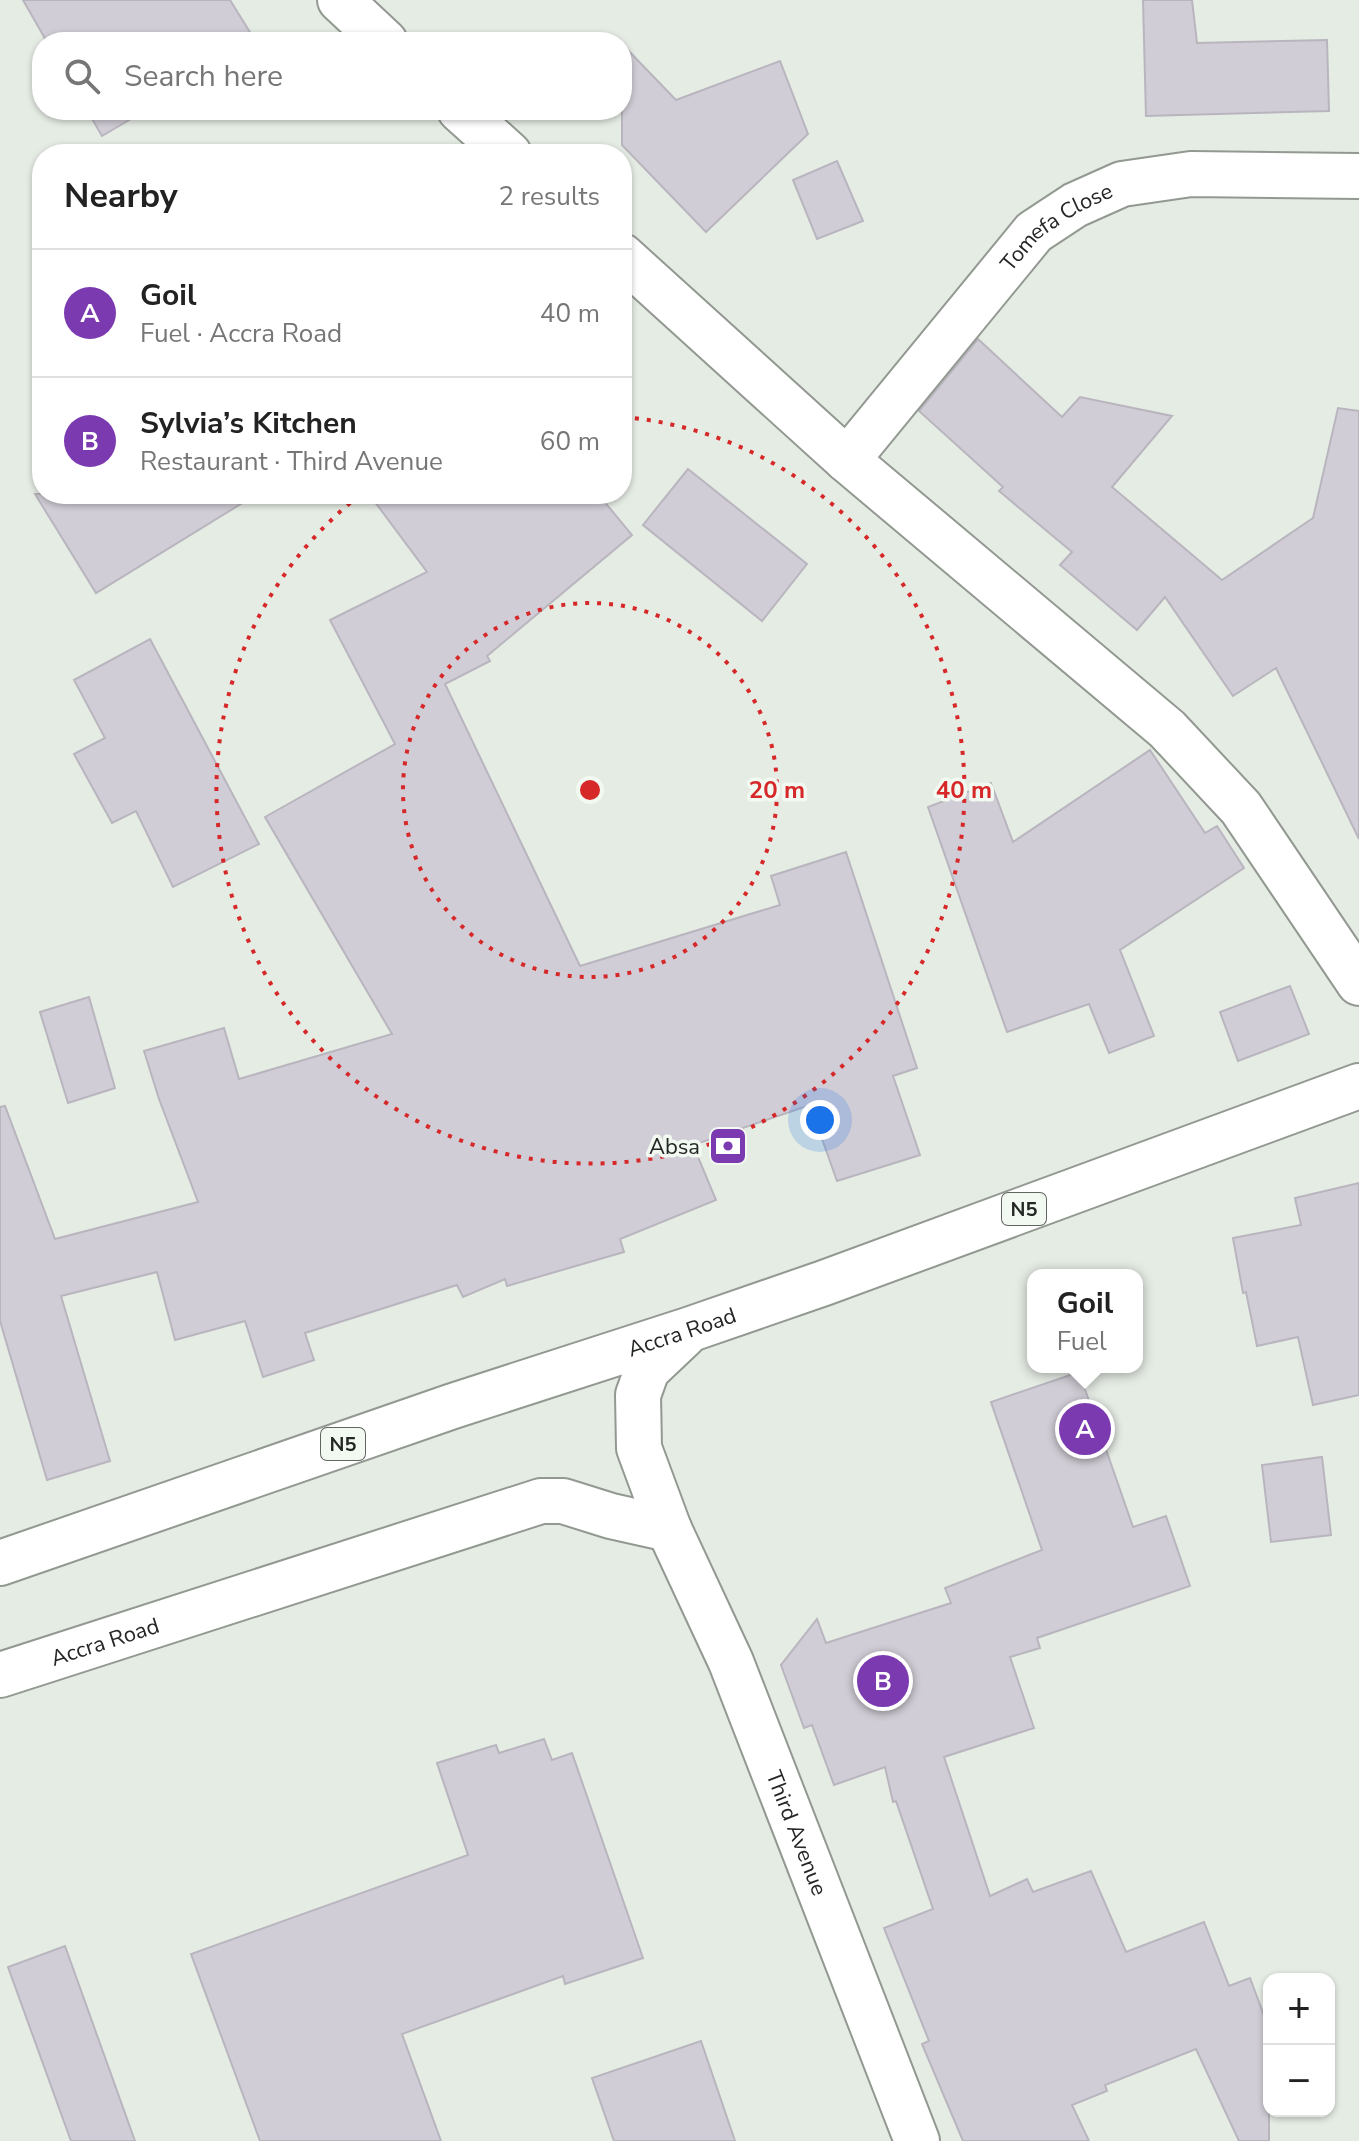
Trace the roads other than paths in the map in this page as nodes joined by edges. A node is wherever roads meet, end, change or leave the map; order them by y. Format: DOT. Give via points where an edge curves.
graph roads {
  1 [pos="340,0"];
  2 [pos="374,32"];
  3 [pos="471,120"];
  4 [pos="498,144"];
  5 [pos="1359,176"];
  6 [pos="632,265"];
  7 [pos="847,460"];
  8 [pos="1359,983"];
  9 [pos="1359,1086"];
  10 [pos="688,1330"];
  11 [pos="669,1529"];
  12 [pos="0,1563"];
  13 [pos="0,1675"];
  14 [pos="917,2141"];
  1 -- 2 [label="street"];
  3 -- 4 [label="street"];
  5 -- 7 [label="street, Tomefa Close" via="1191,174 1122,184 1075,205 1034,232"];
  6 -- 7 [label="street"];
  7 -- 8 [label="street" via="1167,729 1241,808"];
  9 -- 10 [label="street, Accra Road / N5"];
  10 -- 11 [label="street, N5" via="647,1370 638,1395 639,1448"];
  10 -- 12 [label="street, Accra Road / N5"];
  11 -- 13 [label="street, Accra Road" via="563,1501 541,1501"];
  11 -- 14 [label="street, Third Avenue" via="731,1662"];
}
